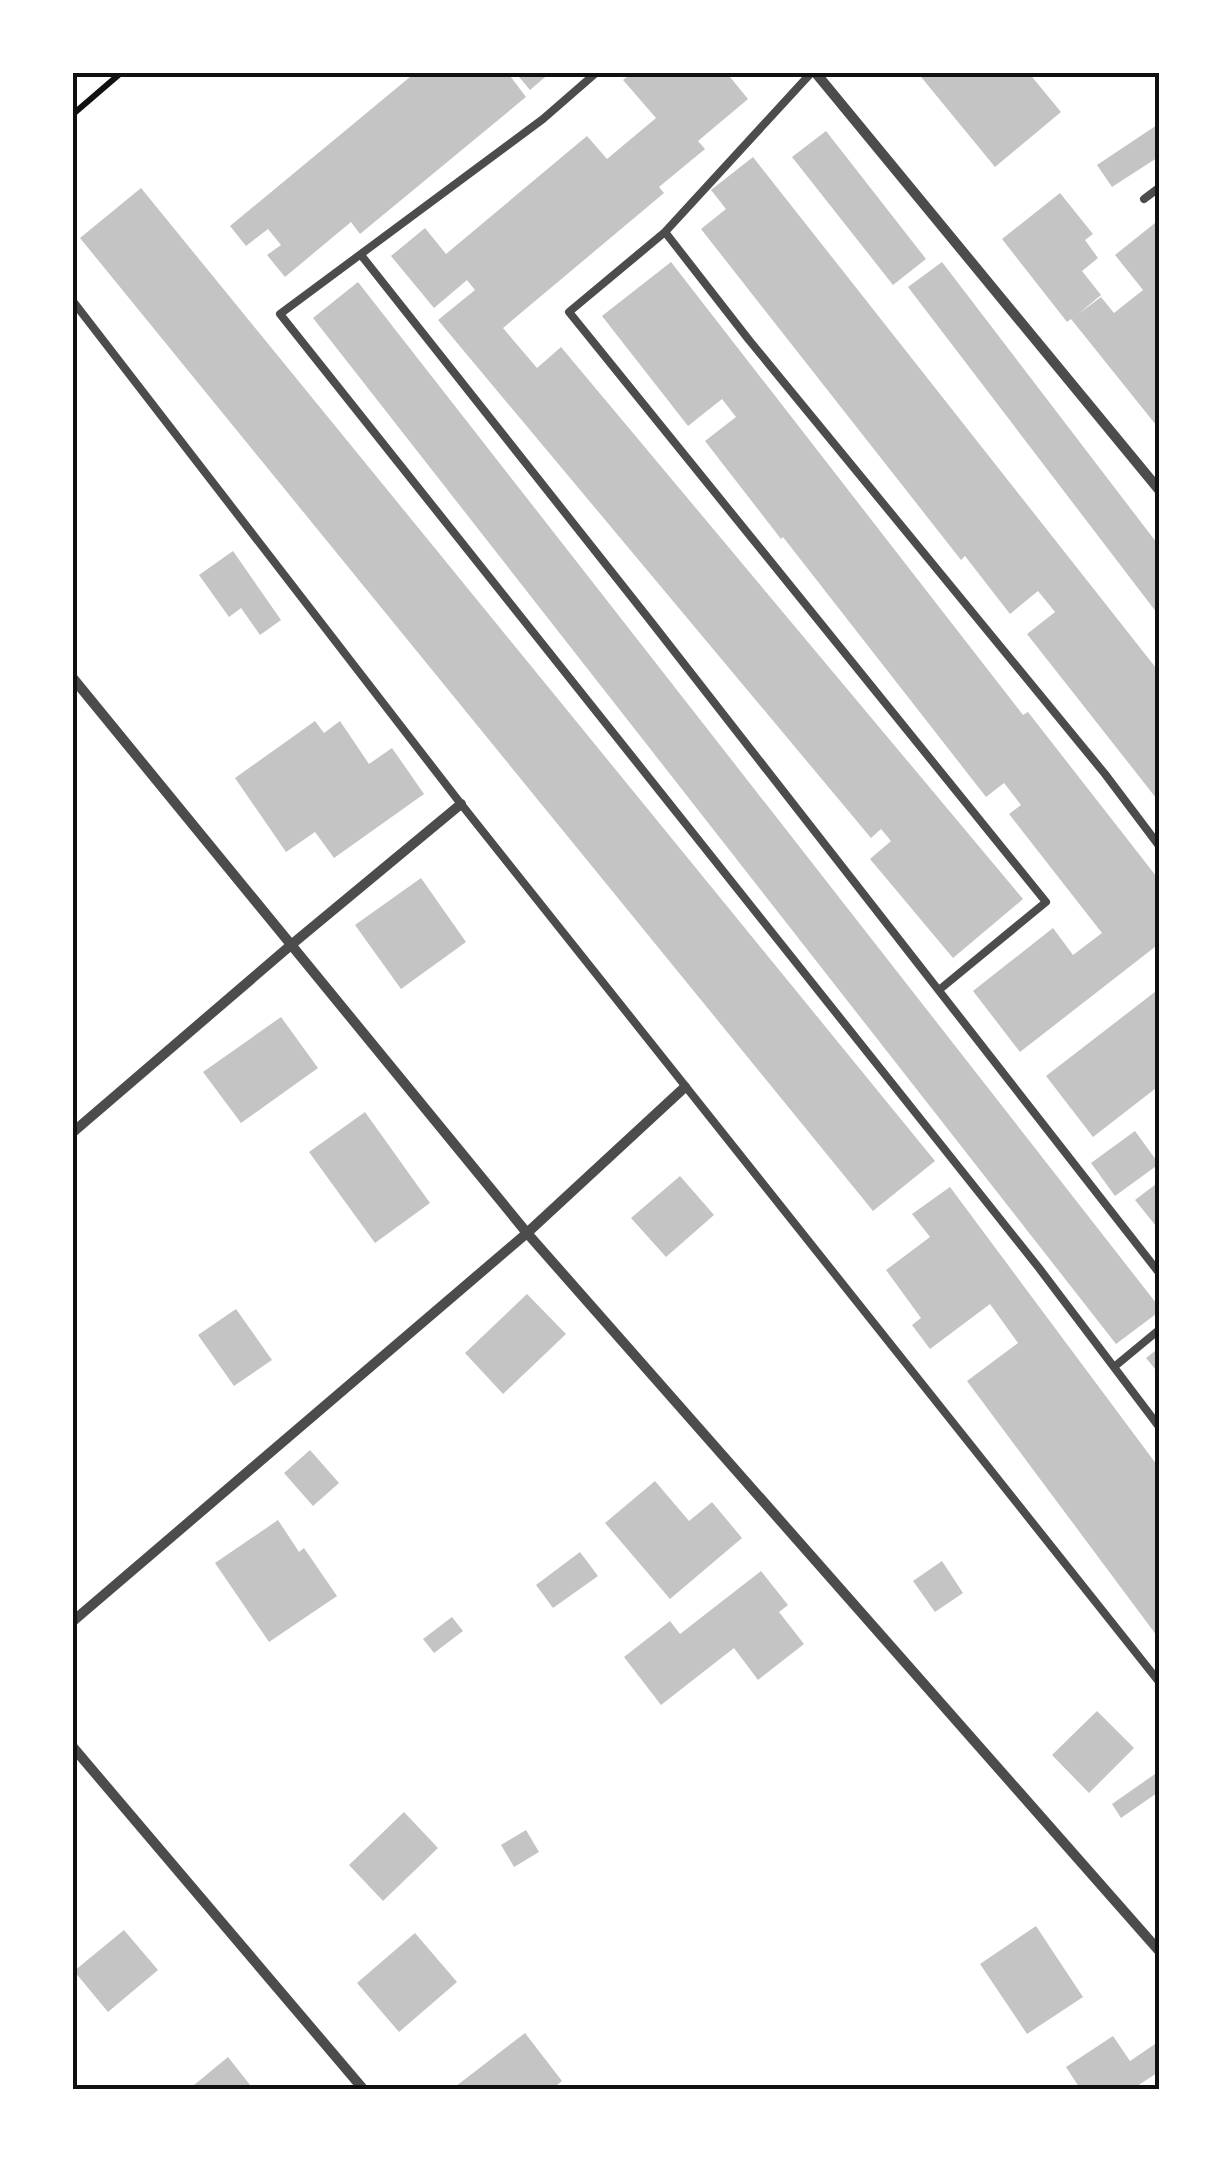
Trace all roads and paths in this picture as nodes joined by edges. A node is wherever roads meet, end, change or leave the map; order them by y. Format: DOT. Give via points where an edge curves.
graph roads {
  1 [pos="122,72"];
  2 [pos="597,72"];
  3 [pos="813,72"];
  4 [pos="72,116"];
  5 [pos="1160,187"];
  6 [pos="1144,199"];
  7 [pos="665,232"];
  8 [pos="361,255"];
  9 [pos="72,300"];
  10 [pos="1160,491"];
  11 [pos="72,677"];
  12 [pos="460,804"];
  13 [pos="1160,846"];
  14 [pos="291,945"];
  15 [pos="939,990"];
  16 [pos="685,1087"];
  17 [pos="72,1134"];
  18 [pos="527,1233"];
  19 [pos="1160,1274"];
  20 [pos="1160,1329"];
  21 [pos="1114,1367"];
  22 [pos="1160,1428"];
  23 [pos="72,1622"];
  24 [pos="1160,1683"];
  25 [pos="72,1746"];
  26 [pos="1160,1952"];
  27 [pos="364,2090"];
  1 -- 4 [label="path"];
  2 -- 8 [label="lane"];
  3 -- 7 [label="lane"];
  3 -- 10 [label="street"];
  5 -- 6 [label="lane"];
  7 -- 13 [label="lane"];
  7 -- 15 [label="lane" via="569,312 1046,902"];
  8 -- 15 [label="lane"];
  8 -- 21 [label="lane" via="280,314"];
  9 -- 12 [label="lane"];
  11 -- 14 [label="street"];
  12 -- 14 [label="street"];
  12 -- 16 [label="lane"];
  14 -- 17 [label="street"];
  14 -- 18 [label="street"];
  15 -- 19 [label="lane"];
  16 -- 18 [label="street"];
  16 -- 24 [label="lane"];
  18 -- 23 [label="street"];
  18 -- 26 [label="street"];
  20 -- 21 [label="lane"];
  21 -- 22 [label="lane"];
  25 -- 27 [label="street"];
}
